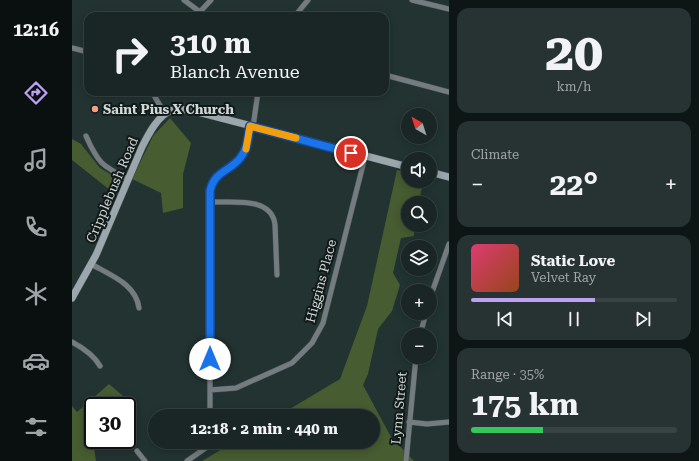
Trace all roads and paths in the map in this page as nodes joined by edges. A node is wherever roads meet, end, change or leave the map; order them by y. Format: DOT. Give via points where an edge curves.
graph roads {
  1 [pos="184,0"];
  2 [pos="211,0"];
  3 [pos="308,0"];
  4 [pos="412,0"];
  5 [pos="449,9"];
  6 [pos="196,12"];
  7 [pos="200,12"];
  8 [pos="298,12"];
  9 [pos="72,48"];
  10 [pos="84,51"];
  11 [pos="389,76"];
  12 [pos="449,92"];
  13 [pos="154,96"];
  14 [pos="257,96"];
  15 [pos="165,114"];
  16 [pos="252,126"];
  17 [pos="86,136"];
  18 [pos="365,157"];
  19 [pos="401,165"];
  20 [pos="437,174"];
  21 [pos="449,177"];
  22 [pos="128,179"];
  23 [pos="210,202"];
  24 [pos="449,244"];
  25 [pos="446,260"];
  26 [pos="91,264"];
  27 [pos="277,275"];
  28 [pos="436,284"];
  29 [pos="72,298"];
  30 [pos="139,308"];
  31 [pos="72,342"];
  32 [pos="415,364"];
  33 [pos="100,366"];
  34 [pos="210,390"];
  35 [pos="210,409"];
  36 [pos="409,422"];
  37 [pos="449,422"];
  38 [pos="205,449"];
  39 [pos="137,451"];
  40 [pos="145,461"];
  41 [pos="187,461"];
  42 [pos="406,461"];
  1 -- 6 [label="street"];
  2 -- 7 [label="street"];
  3 -- 8 [label="street"];
  4 -- 5 [label="street"];
  9 -- 10 [label="street"];
  11 -- 12 [label="street"];
  13 -- 15 [label="street"];
  14 -- 16 [label="street"];
  15 -- 16 [label="main road" via="172,110 184,109"];
  15 -- 22 [label="main road, Cripplebush Road" via="147,138"];
  16 -- 18 [label="main road"];
  16 -- 23 [label="street" via="245,150 238,161 222,171 214,180"];
  17 -- 22 [label="street" via="99,162"];
  18 -- 19 [label="main road"];
  18 -- 34 [label="street, Higgins Place" via="323,323 312,343 292,363 265,376 236,388"];
  20 -- 21 [label="main road"];
  22 -- 26 [label="main road, Cripplebush Road"];
  23 -- 27 [label="street" via="254,204 266,208 271,213 276,225"];
  23 -- 34 [label="street"];
  24 -- 25 [label="street"];
  25 -- 28 [label="street"];
  26 -- 29 [label="main road, Cripplebush Road"];
  26 -- 30 [label="street" via="133,291"];
  31 -- 33 [label="street" via="89,353"];
  32 -- 36 [label="street, Lynn Street"];
  34 -- 35 [label="street"];
  36 -- 37 [label="street"];
  36 -- 42 [label="street, Lynn Street"];
  38 -- 41 [label="street"];
  39 -- 40 [label="street"];
}
